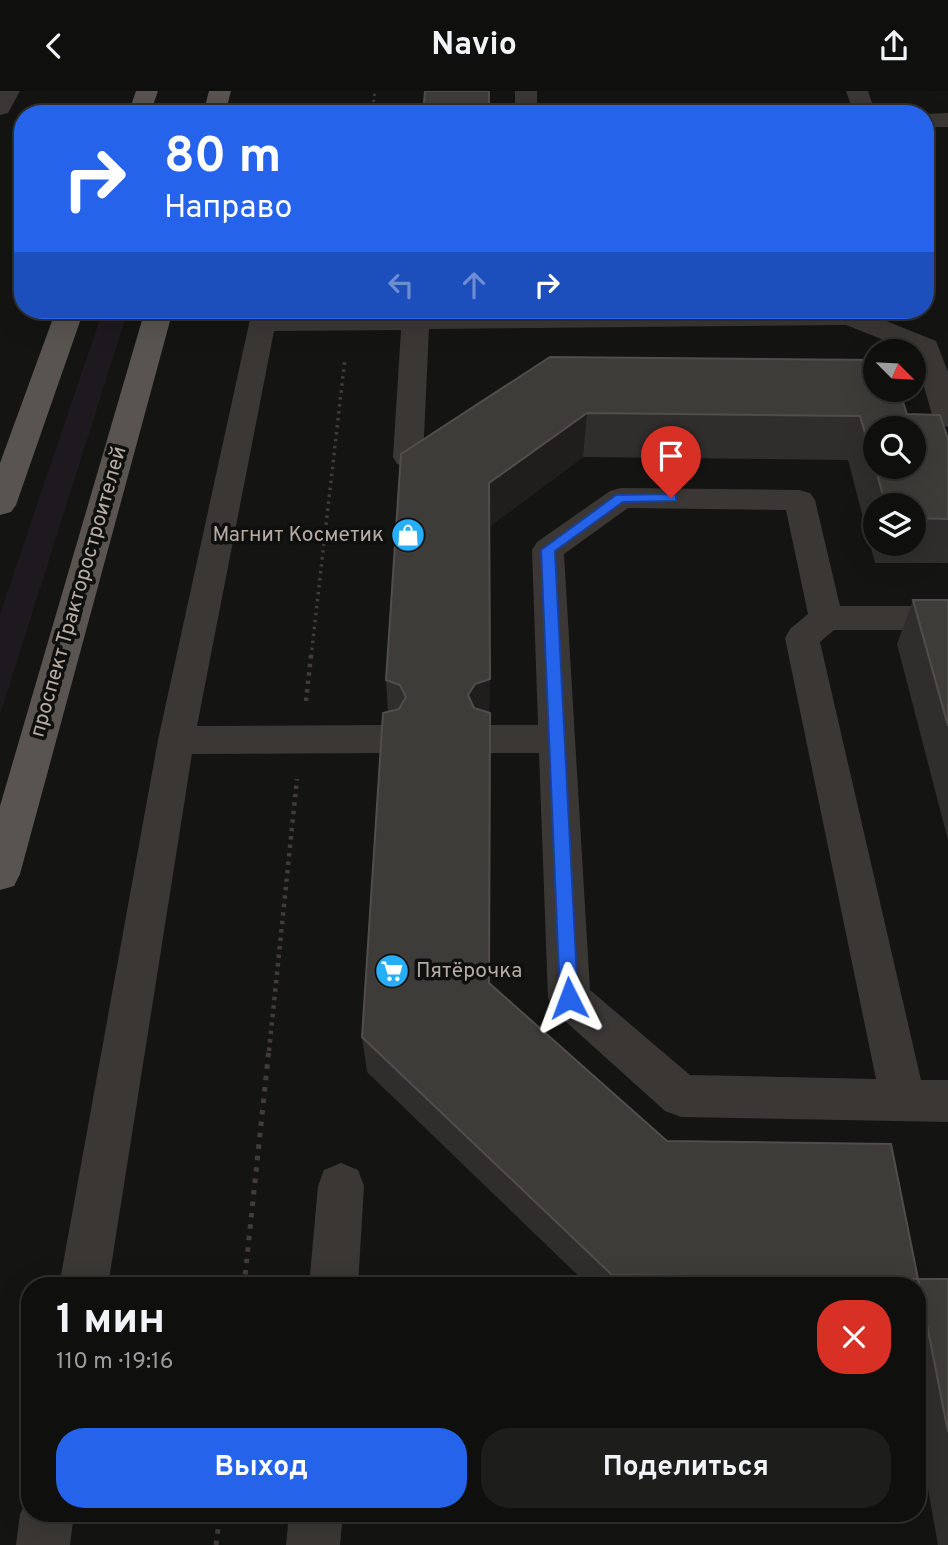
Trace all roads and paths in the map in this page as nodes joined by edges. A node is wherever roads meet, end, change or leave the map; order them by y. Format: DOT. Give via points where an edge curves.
graph roads {
  1 [pos="9,91"];
  2 [pos="0,108"];
  3 [pos="66,319"];
  4 [pos="156,319"];
  5 [pos="263,319"];
  6 [pos="315,319"];
  7 [pos="371,319"];
  8 [pos="416,319"];
  9 [pos="860,319"];
  10 [pos="349,321"];
  11 [pos="946,404"];
  12 [pos="408,457"];
  13 [pos="0,505"];
  14 [pos="826,618"];
  15 [pos="948,618"];
  16 [pos="301,739"];
  17 [pos="388,739"];
  18 [pos="489,739"];
  19 [pos="557,739"];
  20 [pos="176,740"];
  21 [pos="0,874"];
  22 [pos="903,1100"];
  23 [pos="948,1101"];
  24 [pos="341,1186"];
  25 [pos="85,1277"];
  26 [pos="245,1277"];
  27 [pos="334,1277"];
  28 [pos="46,1522"];
  29 [pos="219,1522"];
  30 [pos="315,1522"];
  31 [pos="43,1545"];
  32 [pos="216,1545"];
  33 [pos="313,1545"];
  1 -- 2 [label="street"];
  3 -- 13 [label="main road"];
  4 -- 21 [label="main road, проспект Тракторостроителей"];
  5 -- 20 [label="street"];
  6 -- 10 [label="street"];
  7 -- 10 [label="street"];
  8 -- 12 [label="street"];
  9 -- 11 [label="street" via="926,347"];
  10 -- 16 [label="path"];
  14 -- 15 [label="street"];
  14 -- 19 [label="street" via="799,501 621,498 548,550"];
  14 -- 22 [label="street" via="802,638"];
  16 -- 17 [label="street"];
  16 -- 20 [label="street"];
  16 -- 26 [label="path"];
  18 -- 19 [label="street"];
  19 -- 22 [label="street" via="569,998 681,1096"];
  20 -- 25 [label="street"];
  22 -- 23 [label="street"];
  24 -- 27 [label="street"];
  28 -- 31 [label="street"];
  29 -- 32 [label="path"];
  30 -- 33 [label="street"];
}
